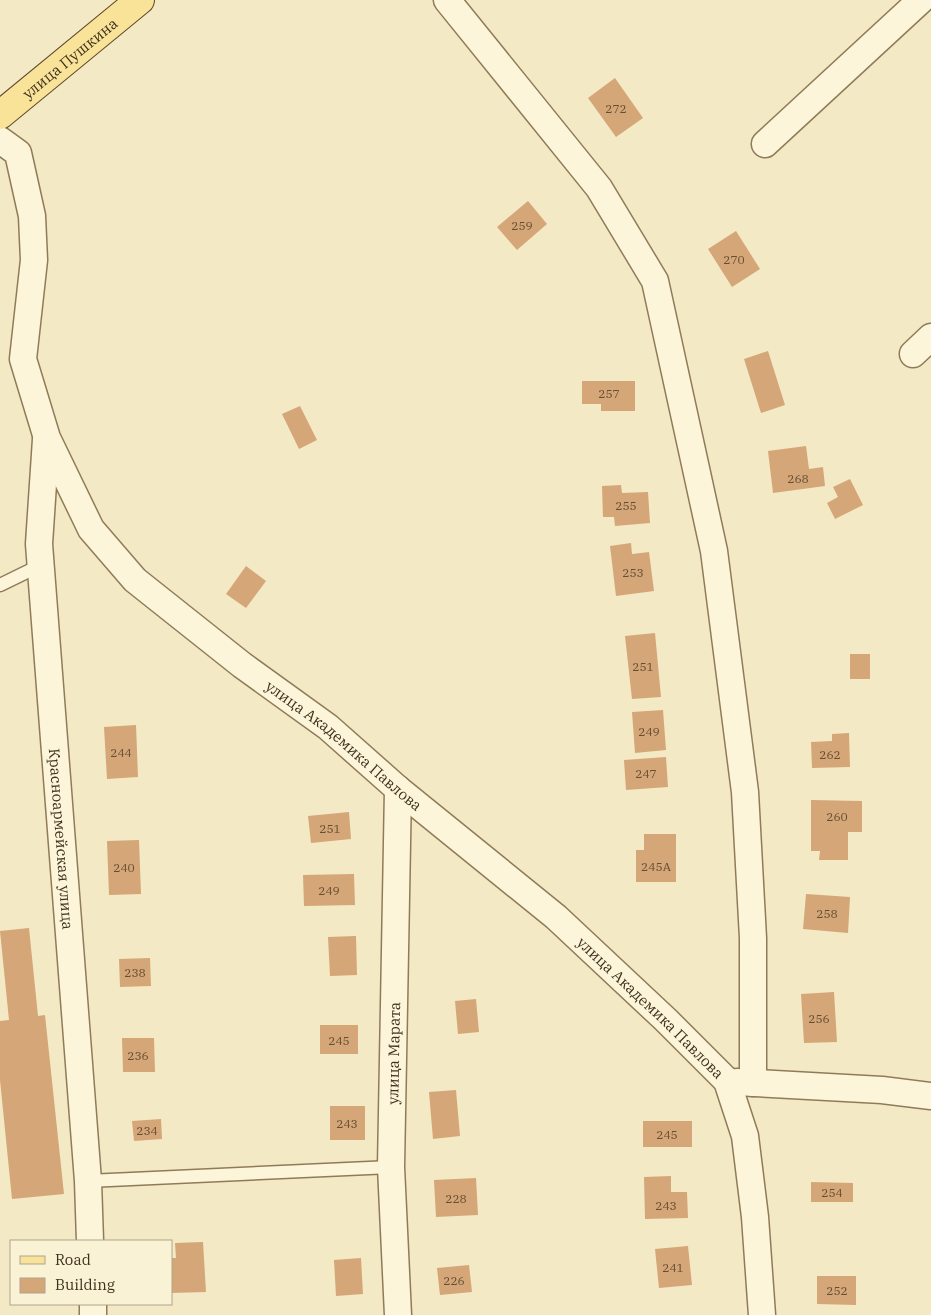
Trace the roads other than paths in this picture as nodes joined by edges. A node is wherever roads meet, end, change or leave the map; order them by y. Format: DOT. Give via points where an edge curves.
graph roads {
  1 [pos="140,0"];
  2 [pos="447,0"];
  3 [pos="921,0"];
  4 [pos="0,115"];
  5 [pos="0,140"];
  6 [pos="765,144"];
  7 [pos="46,438"];
  8 [pos="40,565"];
  9 [pos="0,585"];
  10 [pos="398,789"];
  11 [pos="726,1081"];
  12 [pos="753,1083"];
  13 [pos="931,1096"];
  14 [pos="391,1167"];
  15 [pos="88,1180"];
  16 [pos="90,1240"];
  17 [pos="398,1315"];
  18 [pos="762,1315"];
  1 -- 4 [label="main road, улица Пушкина"];
  2 -- 12 [label="street" via="599,188 655,281 714,551 745,792 753,938"];
  3 -- 6 [label="street"];
  5 -- 7 [label="street, улица Академика Павлова" via="18,153 32,216 34,260 23,359"];
  7 -- 8 [label="street, Красноармейская улица"];
  7 -- 10 [label="street, улица Академика Павлова" via="91,529 135,580 242,665 328,727"];
  8 -- 9 [label="lane"];
  8 -- 15 [label="street, Красноармейская улица"];
  10 -- 11 [label="street, улица Академика Павлова" via="556,917"];
  10 -- 14 [label="street, улица Марата"];
  11 -- 12 [label="street"];
  11 -- 18 [label="street, улица Академика Павлова" via="744,1136 756,1217"];
  12 -- 13 [label="street"];
  14 -- 15 [label="lane"];
  14 -- 17 [label="street, улица Марата"];
  15 -- 16 [label="street, Красноармейская улица"];
}
